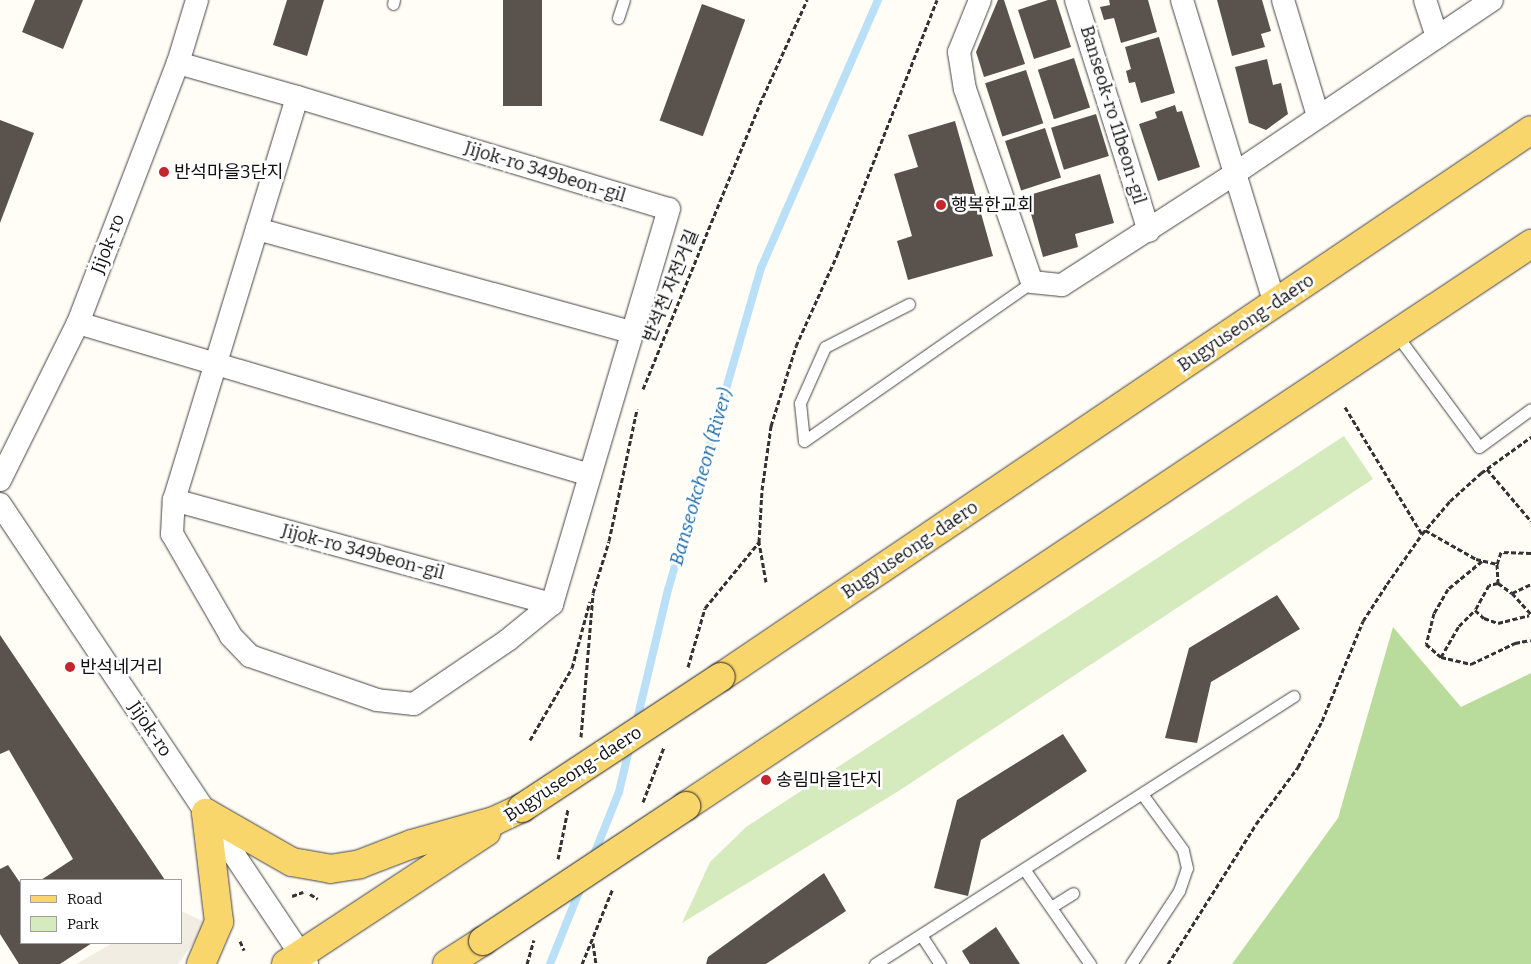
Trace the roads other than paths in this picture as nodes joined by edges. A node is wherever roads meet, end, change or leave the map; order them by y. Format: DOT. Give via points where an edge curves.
graph roads {
  1 [pos="197,0"];
  2 [pos="624,0"];
  3 [pos="980,0"];
  4 [pos="1076,0"];
  5 [pos="1182,0"];
  6 [pos="1283,0"];
  7 [pos="1425,0"];
  8 [pos="1492,0"];
  9 [pos="618,18"];
  10 [pos="1437,37"];
  11 [pos="178,63"];
  12 [pos="297,97"];
  13 [pos="1318,116"];
  14 [pos="1531,130"];
  15 [pos="1234,174"];
  16 [pos="256,229"];
  17 [pos="1149,231"];
  18 [pos="1531,244"];
  19 [pos="1032,282"];
  20 [pos="909,304"];
  21 [pos="1275,304"];
  22 [pos="78,323"];
  23 [pos="632,332"];
  24 [pos="1396,334"];
  25 [pos="216,364"];
  26 [pos="1531,409"];
  27 [pos="590,475"];
  28 [pos="0,480"];
  29 [pos="174,500"];
  30 [pos="0,504"];
  31 [pos="552,604"];
  32 [pos="1294,696"];
  33 [pos="1142,794"];
  34 [pos="522,808"];
  35 [pos="206,813"];
  36 [pos="1024,869"];
  37 [pos="1073,893"];
  38 [pos="1050,907"];
  39 [pos="921,935"];
  40 [pos="298,961"];
  41 [pos="202,964"];
  42 [pos="447,964"];
  43 [pos="875,964"];
  44 [pos="940,964"];
  45 [pos="1090,964"];
  46 [pos="1132,964"];
  1 -- 11 [label="street, Jijok-ro"];
  2 -- 9 [label="lane"];
  3 -- 19 [label="street" via="959,52 965,89"];
  4 -- 17 [label="street, Banseok-ro 11beon-gil"];
  5 -- 15 [label="street"];
  6 -- 13 [label="street"];
  7 -- 10 [label="street"];
  8 -- 10 [label="street, Banseok-ro 11beon-gil"];
  10 -- 13 [label="street, Banseok-ro 11beon-gil"];
  11 -- 12 [label="street, Jijok-ro 349beon-gil"];
  11 -- 22 [label="street, Jijok-ro"];
  12 -- 16 [label="street"];
  12 -- 23 [label="street, Jijok-ro 349beon-gil" via="669,209"];
  13 -- 15 [label="street, Banseok-ro 11beon-gil"];
  14 -- 21 [label="main road, Bugyuseong-daero"];
  15 -- 17 [label="street, Banseok-ro 11beon-gil"];
  15 -- 21 [label="street"];
  16 -- 23 [label="street"];
  16 -- 25 [label="street"];
  17 -- 19 [label="street, Banseok-ro 11beon-gil" via="1062,286"];
  18 -- 24 [label="main road"];
  19 -- 20 [label="lane" via="804,441 800,403 825,347"];
  21 -- 34 [label="main road, Bugyuseong-daero, bridge"];
  22 -- 25 [label="street"];
  22 -- 28 [label="street, Jijok-ro"];
  23 -- 27 [label="street, Jijok-ro 349beon-gil"];
  24 -- 26 [label="lane" via="1479,448"];
  24 -- 42 [label="main road, bridge"];
  25 -- 27 [label="street"];
  25 -- 29 [label="street"];
  27 -- 31 [label="street, Jijok-ro 349beon-gil"];
  29 -- 31 [label="street, Jijok-ro 349beon-gil"];
  29 -- 31 [label="street" via="172,534 231,636 250,656 377,700 414,704 508,640"];
  30 -- 35 [label="street, Jijok-ro"];
  32 -- 33 [label="lane"];
  33 -- 36 [label="lane"];
  33 -- 46 [label="lane" via="1183,850 1187,868 1179,891"];
  34 -- 35 [label="main road" via="494,821 412,844 360,864 330,869 292,862"];
  34 -- 40 [label="main road, Bugyuseong-daero"];
  35 -- 40 [label="street, Jijok-ro"];
  35 -- 41 [label="main road" via="219,922"];
  36 -- 38 [label="lane"];
  36 -- 39 [label="lane"];
  37 -- 38 [label="lane"];
  38 -- 45 [label="lane"];
  39 -- 43 [label="lane"];
  39 -- 44 [label="lane"];
}
